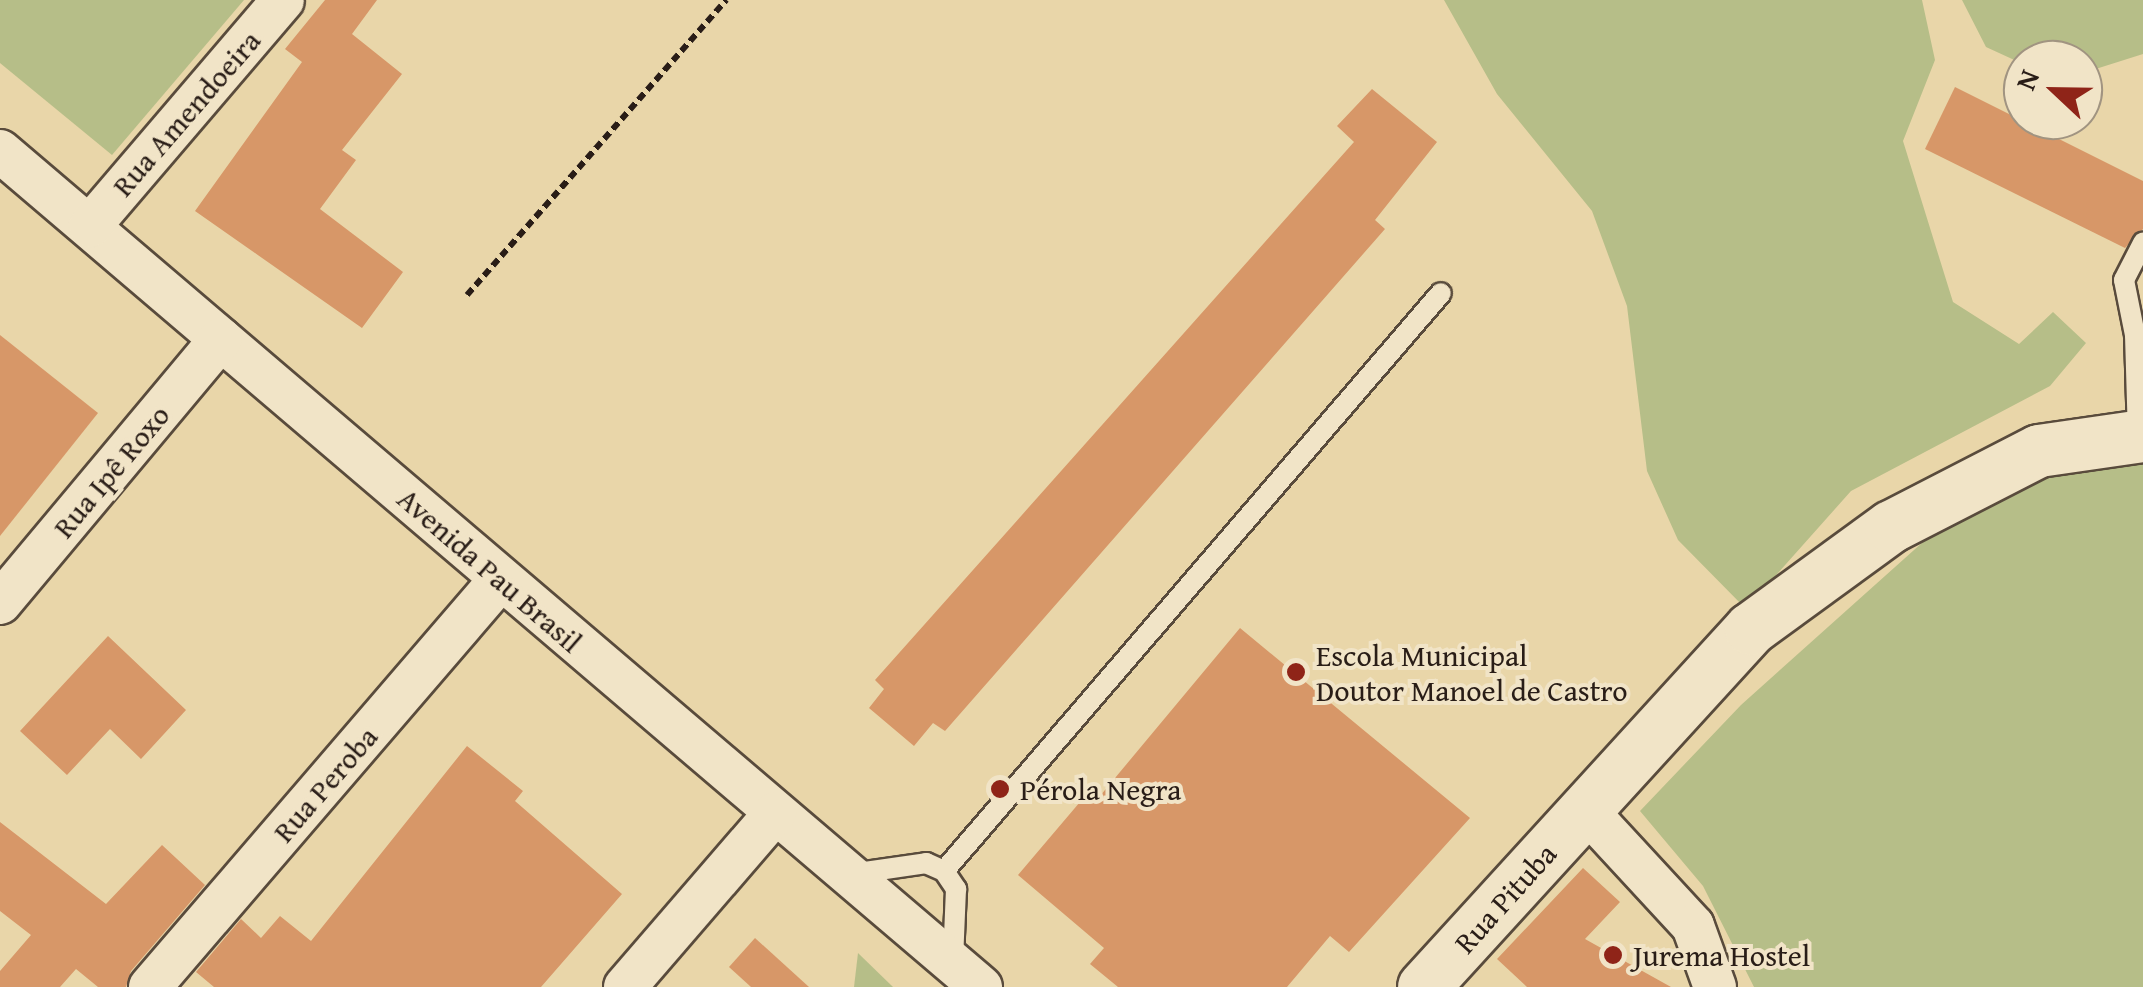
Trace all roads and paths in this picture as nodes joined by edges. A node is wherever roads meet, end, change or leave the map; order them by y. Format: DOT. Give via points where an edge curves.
graph roads {
  1 [pos="283,0"];
  2 [pos="726,0"];
  3 [pos="0,152"];
  4 [pos="90,226"];
  5 [pos="2143,243"];
  6 [pos="1441,293"];
  7 [pos="467,295"];
  8 [pos="222,340"];
  9 [pos="2141,436"];
  10 [pos="500,580"];
  11 [pos="0,602"];
  12 [pos="1585,809"];
  13 [pos="775,814"];
  14 [pos="944,871"];
  15 [pos="850,874"];
  16 [pos="967,976"];
  17 [pos="150,987"];
  18 [pos="625,987"];
  19 [pos="1424,987"];
  20 [pos="1716,987"];
  1 -- 4 [label="street, Rua Amendoeira"];
  2 -- 7 [label="path"];
  3 -- 4 [label="street, Avenida Pau Brasil"];
  4 -- 8 [label="street, Avenida Pau Brasil"];
  5 -- 9 [label="lane" via="2124,280"];
  6 -- 14 [label="lane"];
  8 -- 10 [label="street, Avenida Pau Brasil"];
  8 -- 11 [label="street, Rua Ipê Roxo"];
  9 -- 12 [label="street, Rua Pituba" via="2040,452 1891,527 1751,629"];
  10 -- 13 [label="street, Avenida Pau Brasil"];
  10 -- 17 [label="street, Rua Peroba"];
  12 -- 19 [label="street, Rua Pituba"];
  12 -- 20 [label="street" via="1693,926"];
  13 -- 15 [label="street, Avenida Pau Brasil"];
  13 -- 18 [label="street"];
  14 -- 15 [label="lane" via="926,863"];
  14 -- 16 [label="lane" via="956,889"];
  15 -- 16 [label="street, Avenida Pau Brasil"];
}
